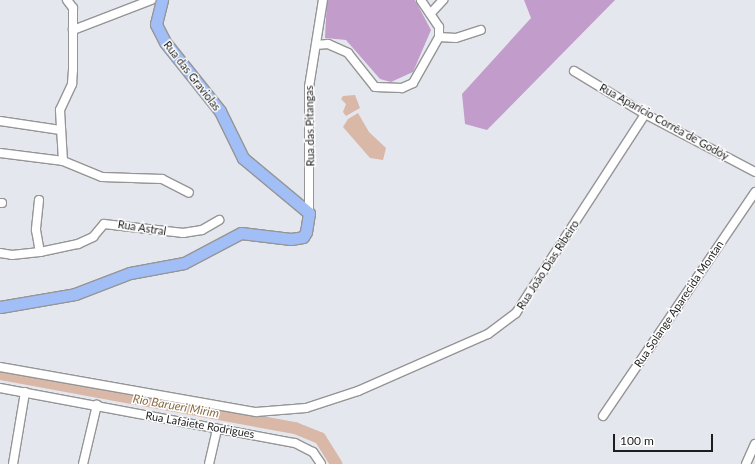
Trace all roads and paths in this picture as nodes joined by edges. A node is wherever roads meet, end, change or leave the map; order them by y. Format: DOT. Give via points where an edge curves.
graph roads {
  1 [pos="67,0"];
  2 [pos="151,0"];
  3 [pos="162,0"];
  4 [pos="323,0"];
  5 [pos="421,0"];
  6 [pos="443,0"];
  7 [pos="431,13"];
  8 [pos="73,30"];
  9 [pos="481,30"];
  10 [pos="439,37"];
  11 [pos="316,45"];
  12 [pos="574,71"];
  13 [pos="645,114"];
  14 [pos="0,121"];
  15 [pos="60,130"];
  16 [pos="0,153"];
  17 [pos="63,161"];
  18 [pos="755,172"];
  19 [pos="755,192"];
  20 [pos="189,193"];
  21 [pos="40,200"];
  22 [pos="309,213"];
  23 [pos="219,220"];
  24 [pos="40,252"];
  25 [pos="0,253"];
  26 [pos="0,307"];
  27 [pos="0,367"];
  28 [pos="0,388"];
  29 [pos="25,392"];
  30 [pos="319,403"];
  31 [pos="97,405"];
  32 [pos="603,416"];
  33 [pos="217,429"];
  34 [pos="755,444"];
  35 [pos="13,464"];
  36 [pos="84,464"];
  37 [pos="209,464"];
  38 [pos="321,464"];
  39 [pos="746,464"];
  1 -- 8 [label="street" via="73,8"];
  2 -- 8 [label="street"];
  3 -- 22 [label="main road, Rua das Graviolas" via="156,24 160,33 220,111 243,158"];
  4 -- 11 [label="street, Rua das Pitangas"];
  5 -- 7 [label="street"];
  6 -- 7 [label="street"];
  7 -- 10 [label="street" via="439,27"];
  8 -- 15 [label="street" via="72,84 60,110"];
  9 -- 10 [label="street" via="456,38"];
  10 -- 11 [label="street" via="413,83 402,88 375,87 348,53 328,44"];
  11 -- 22 [label="street, Rua das Pitangas" via="308,109"];
  12 -- 13 [label="street, Rua Aparício Corrêa de Godóy"];
  13 -- 18 [label="street, Rua Aparício Corrêa de Godóy"];
  13 -- 30 [label="street, Rua João Dias Ribeiro" via="535,287 507,322 452,351 358,391"];
  14 -- 15 [label="street"];
  15 -- 17 [label="street"];
  16 -- 17 [label="street"];
  17 -- 20 [label="street" via="102,177 162,179"];
  19 -- 32 [label="street, Rua Solange Aparecida Montan"];
  21 -- 24 [label="street" via="36,230"];
  22 -- 26 [label="main road" via="306,232 298,239 241,233 184,263 130,273 75,294"];
  23 -- 24 [label="street, Rua Astral" via="202,230 183,233 104,224 87,241"];
  24 -- 25 [label="street, Rua Astral" via="12,255"];
  27 -- 30 [label="street, Rua Lafaiete Rodrigues" via="256,412 306,408"];
  28 -- 29 [label="street, Rua Lafaiete Rodrigues"];
  29 -- 31 [label="street, Rua Lafaiete Rodrigues"];
  29 -- 35 [label="street"];
  31 -- 33 [label="street, Rua Lafaiete Rodrigues"];
  31 -- 36 [label="street"];
  33 -- 37 [label="street"];
  33 -- 38 [label="street, Rua Lafaiete Rodrigues" via="305,446"];
  34 -- 39 [label="street"];
}
